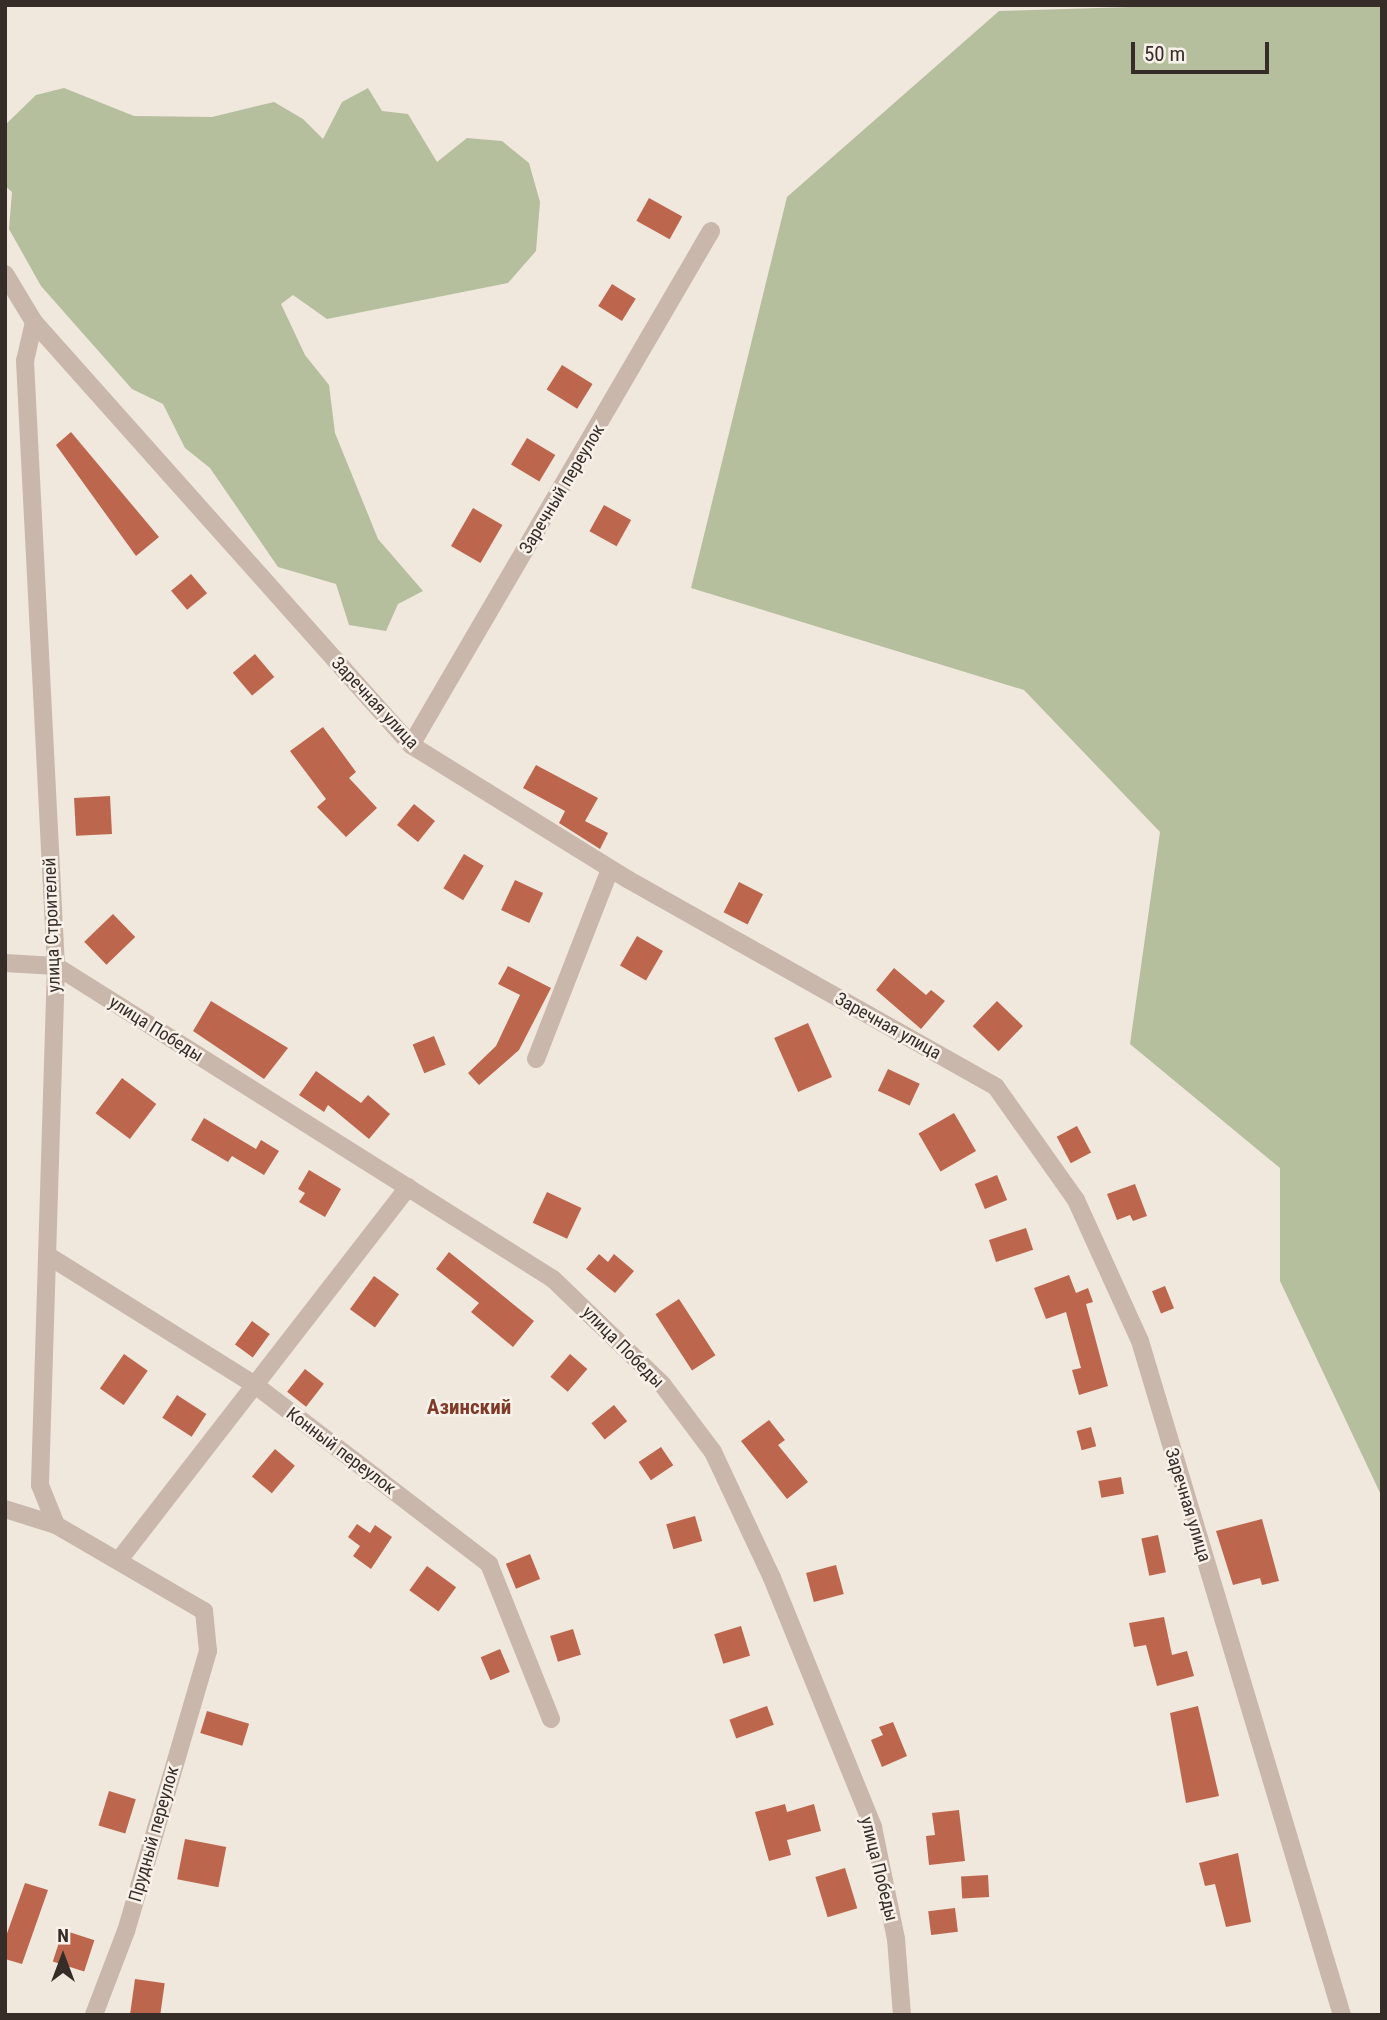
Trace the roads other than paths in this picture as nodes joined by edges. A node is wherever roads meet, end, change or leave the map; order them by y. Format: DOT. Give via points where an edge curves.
graph roads {
  1 [pos="711,231"];
  2 [pos="5,274"];
  3 [pos="34,322"];
  4 [pos="411,745"];
  5 [pos="610,869"];
  6 [pos="5,963"];
  7 [pos="56,966"];
  8 [pos="536,1059"];
  9 [pos="408,1187"];
  10 [pos="47,1255"];
  11 [pos="255,1385"];
  12 [pos="5,1509"];
  13 [pos="56,1525"];
  14 [pos="119,1560"];
  15 [pos="551,1719"];
  16 [pos="94,2015"];
  17 [pos="902,2015"];
  18 [pos="1342,2015"];
  1 -- 4 [label="street, Заречный переулок"];
  2 -- 3 [label="street, Заречная улица"];
  3 -- 4 [label="street, Заречная улица"];
  3 -- 7 [label="street, улица Строителей" via="25,361"];
  4 -- 5 [label="street, Заречная улица"];
  5 -- 8 [label="street"];
  5 -- 18 [label="street, Заречная улица" via="996,1087 1076,1200 1140,1341"];
  6 -- 7 [label="street, улица Победы"];
  7 -- 9 [label="street, улица Победы"];
  7 -- 10 [label="street, улица Строителей"];
  9 -- 11 [label="street"];
  9 -- 17 [label="street, улица Победы" via="553,1279 662,1384 713,1452 772,1578 873,1827 896,1938"];
  10 -- 11 [label="street, Конный переулок"];
  10 -- 13 [label="street, улица Строителей" via="40,1485"];
  11 -- 14 [label="street"];
  11 -- 15 [label="street, Конный переулок" via="489,1563"];
  12 -- 13 [label="street"];
  13 -- 14 [label="street"];
  14 -- 16 [label="street, Прудный переулок" via="204,1611 208,1651 126,1931"];
}
